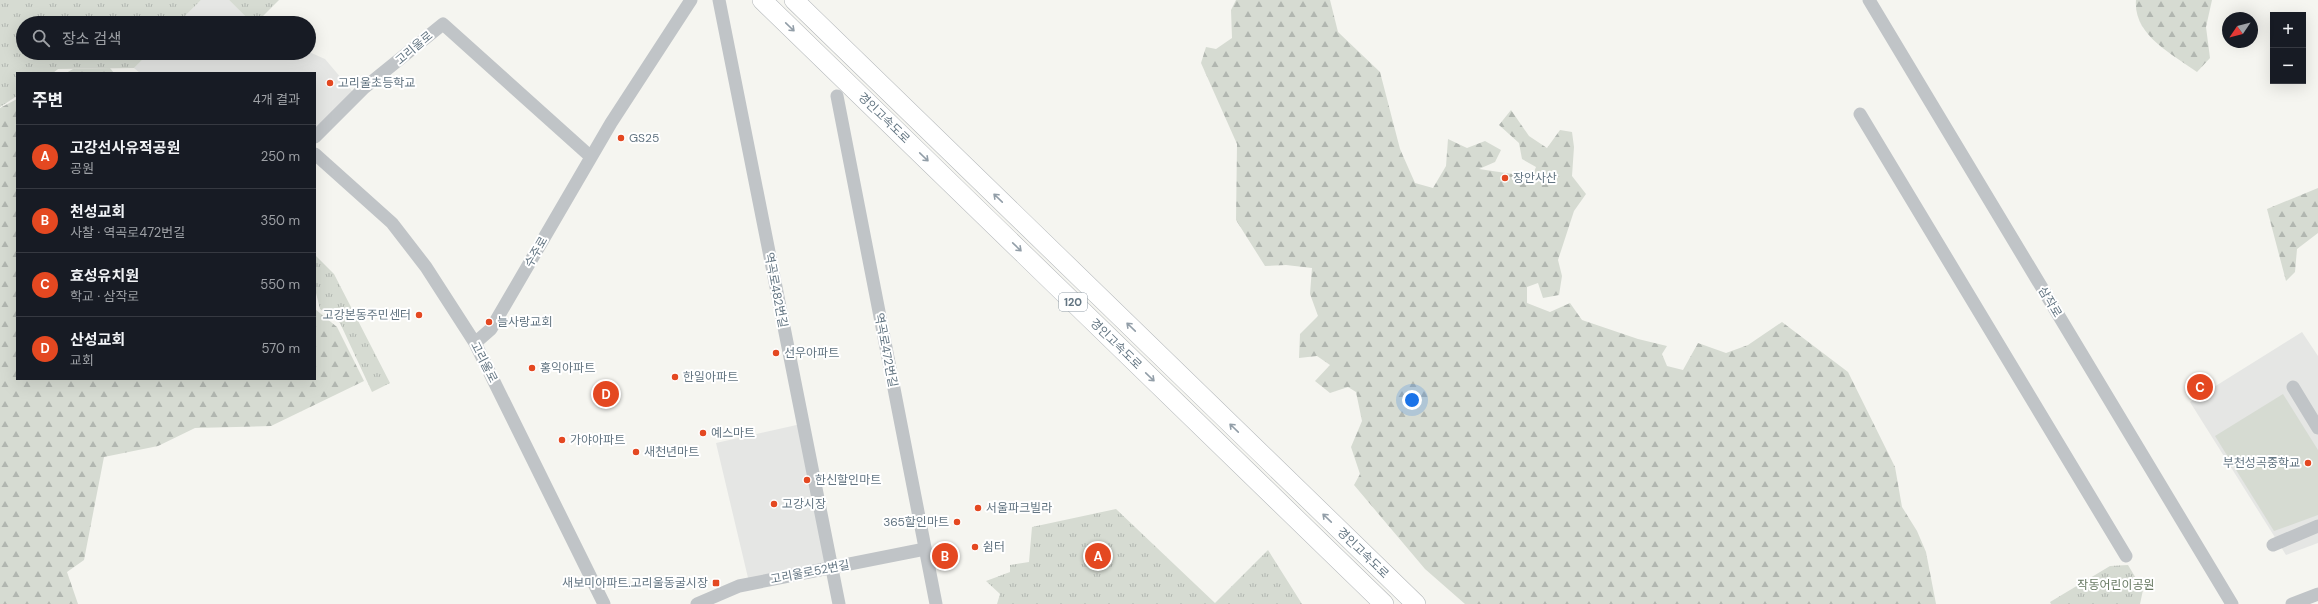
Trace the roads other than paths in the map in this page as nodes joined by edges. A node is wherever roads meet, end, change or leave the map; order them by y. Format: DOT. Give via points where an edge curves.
graph roads {
  1 [pos="691,0"];
  2 [pos="720,0"];
  3 [pos="762,0"];
  4 [pos="794,0"];
  5 [pos="1869,0"];
  6 [pos="837,96"];
  7 [pos="1860,114"];
  8 [pos="316,136"];
  9 [pos="316,155"];
  10 [pos="591,157"];
  11 [pos="475,342"];
  12 [pos="2293,387"];
  13 [pos="2318,428"];
  14 [pos="2318,526"];
  15 [pos="2273,545"];
  16 [pos="925,549"];
  17 [pos="2126,556"];
  18 [pos="832,568"];
  19 [pos="2318,594"];
  20 [pos="604,604"];
  21 [pos="697,604"];
  22 [pos="839,604"];
  23 [pos="936,604"];
  24 [pos="1384,604"];
  25 [pos="1416,604"];
  26 [pos="2232,604"];
  27 [pos="2292,604"];
  1 -- 10 [label="street, 수주로"];
  2 -- 18 [label="street, 역곡로482번길"];
  3 -- 24 [label="highway, 경인고속도로 / 120, one-way"];
  25 -- 4 [label="highway, 경인고속도로 / 120, one-way"];
  5 -- 26 [label="street, 삼작로"];
  6 -- 16 [label="street, 역곡로472번길"];
  7 -- 17 [label="street"];
  8 -- 10 [label="street, 고리울로" via="364,88 443,24"];
  9 -- 11 [label="street, 고리울로" via="392,223 426,267"];
  10 -- 11 [label="street, 수주로" via="491,329"];
  11 -- 20 [label="street, 고리울로"];
  12 -- 13 [label="street"];
  14 -- 15 [label="street"];
  16 -- 18 [label="street, 고리울로52번길"];
  16 -- 23 [label="street, 역곡로472번길"];
  18 -- 21 [label="street, 고리울로52번길" via="739,586"];
  18 -- 22 [label="street, 역곡로482번길"];
  19 -- 27 [label="street"];
}
